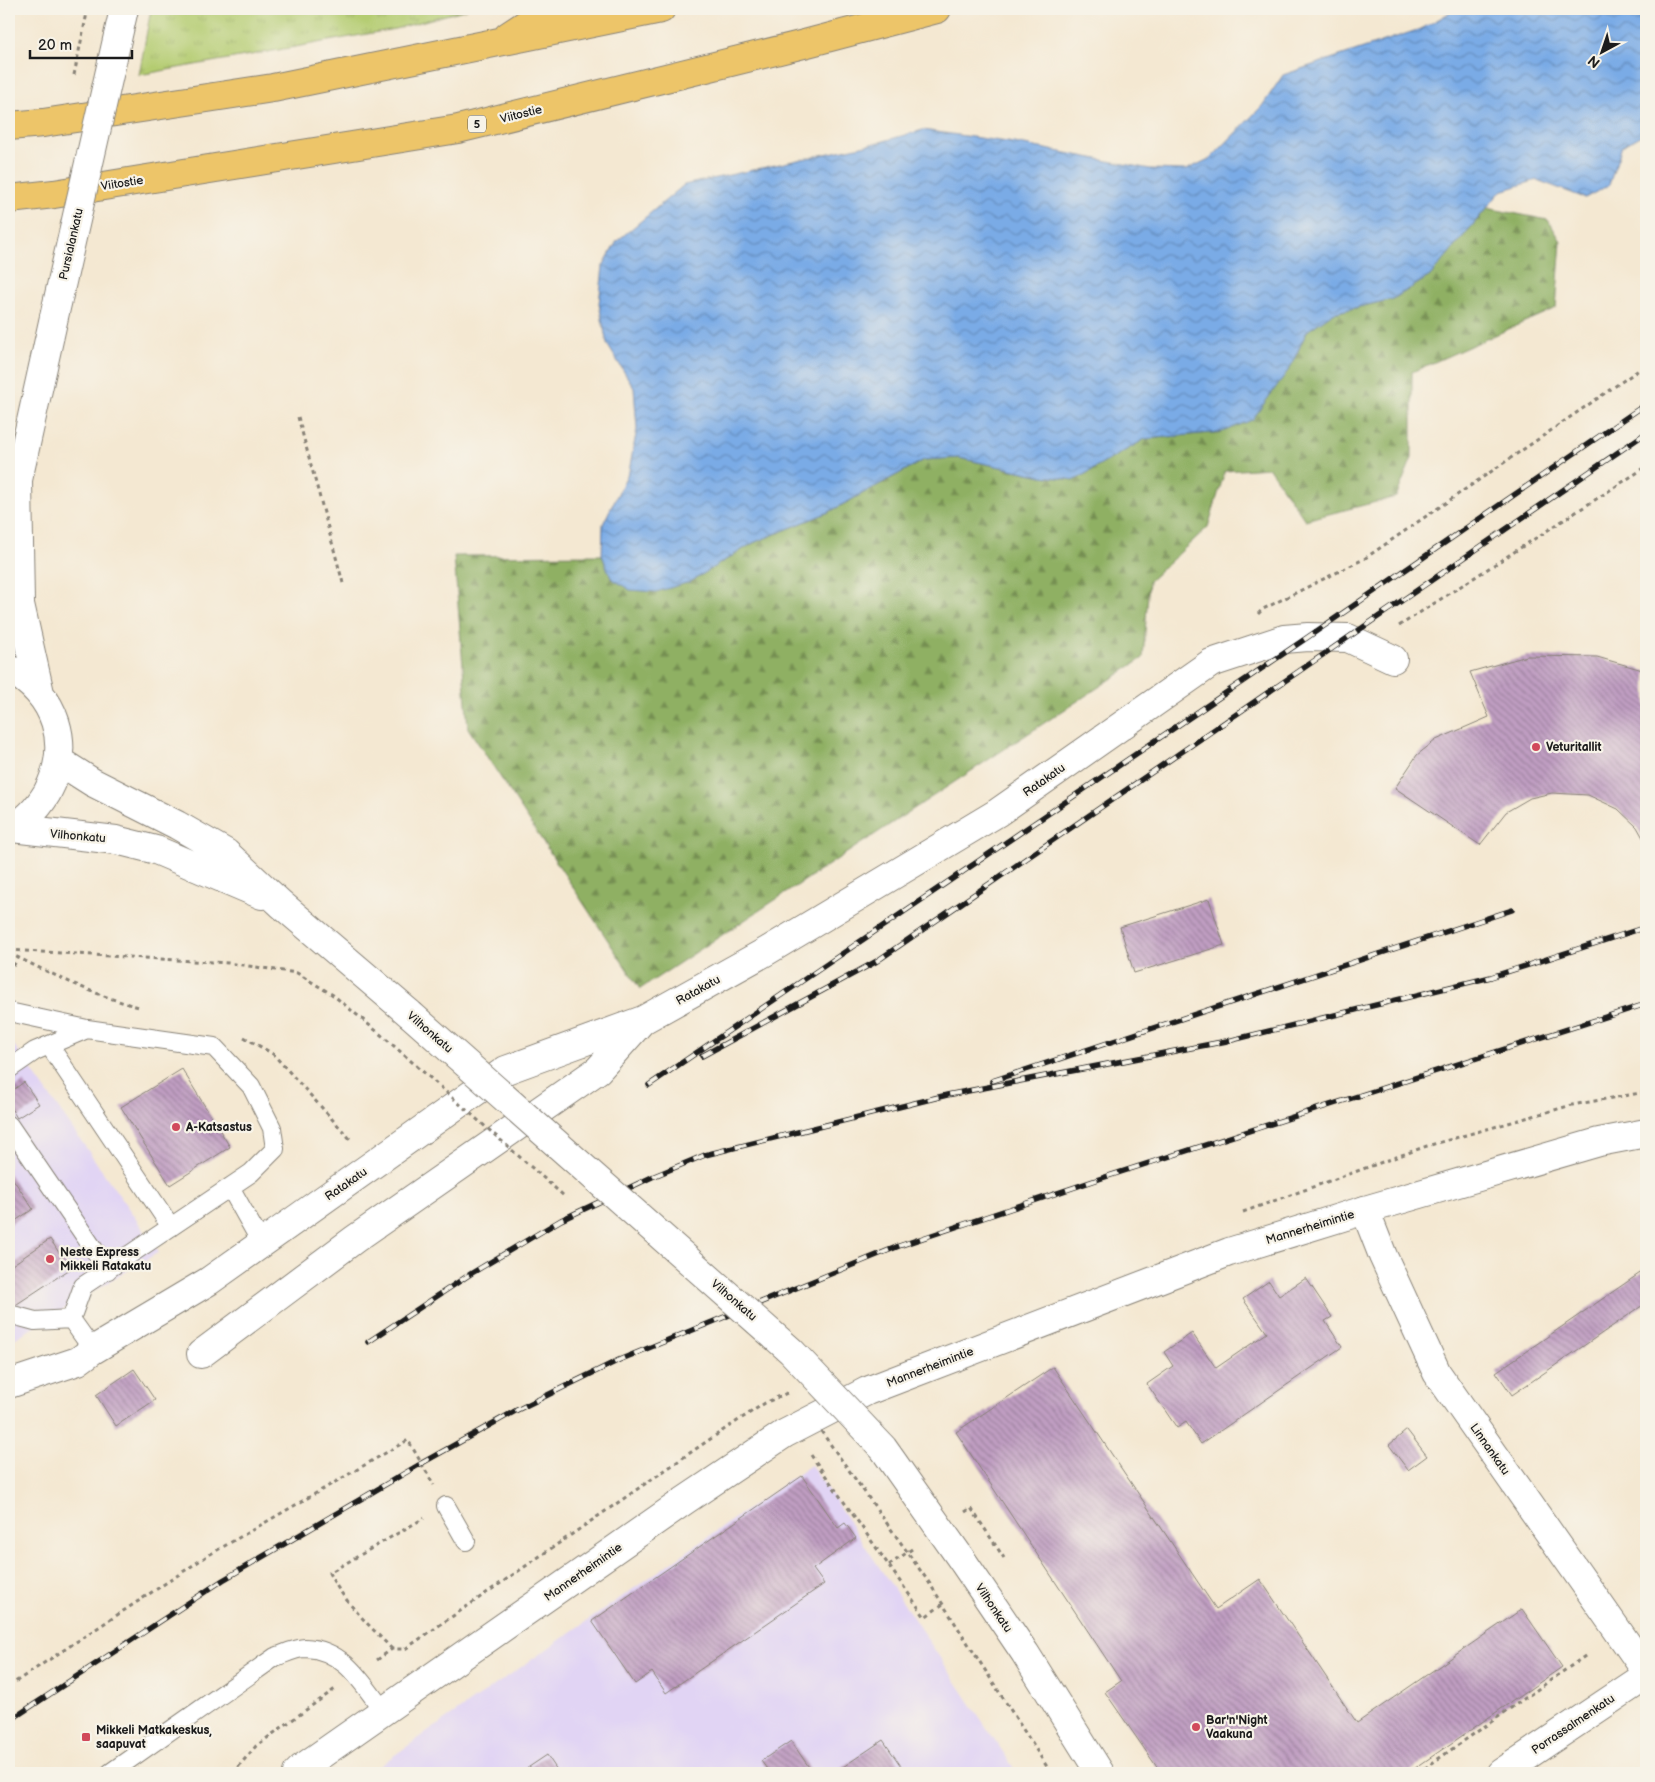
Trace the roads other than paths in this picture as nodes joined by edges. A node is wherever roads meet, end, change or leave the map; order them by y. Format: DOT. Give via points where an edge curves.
graph roads {
  1 [pos="124,9"];
  2 [pos="548,9"];
  3 [pos="661,9"];
  4 [pos="937,9"];
  5 [pos="498,44"];
  6 [pos="9,126"];
  7 [pos="9,199"];
  8 [pos="13,492"];
  9 [pos="1393,659"];
  10 [pos="9,669"];
  11 [pos="40,693"];
  12 [pos="59,761"];
  13 [pos="10,829"];
  14 [pos="281,904"];
  15 [pos="9,1012"];
  16 [pos="643,1020"];
  17 [pos="87,1029"];
  18 [pos="49,1045"];
  19 [pos="9,1069"];
  20 [pos="9,1125"];
  21 [pos="1646,1133"];
  22 [pos="230,1187"];
  23 [pos="1365,1210"];
  24 [pos="171,1227"];
  25 [pos="262,1244"];
  26 [pos="108,1270"];
  27 [pos="9,1314"];
  28 [pos="71,1319"];
  29 [pos="93,1350"];
  30 [pos="201,1354"];
  31 [pos="9,1384"];
  32 [pos="446,1506"];
  33 [pos="466,1541"];
  34 [pos="1646,1671"];
  35 [pos="1646,1676"];
  36 [pos="384,1712"];
  37 [pos="114,1770"];
  38 [pos="297,1773"];
  39 [pos="1100,1773"];
  40 [pos="1501,1773"];
  1 -- 8 [label="street, Pursialankatu, bridge"];
  2 -- 5 [label="highway"];
  3 -- 5 [label="highway"];
  4 -- 7 [label="highway, Viitostie / 5" via="458,129"];
  5 -- 6 [label="highway" via="273,88"];
  8 -- 11 [label="street, Pursialankatu" via="20,604"];
  9 -- 16 [label="street, Ratakatu" via="1348,638 1308,637 1284,639 1212,663 997,813 767,952"];
  10 -- 11 [label="street"];
  11 -- 12 [label="street" via="56,723"];
  12 -- 13 [label="street" via="55,778 40,805"];
  12 -- 14 [label="street, Vilhonkatu" via="226,853"];
  13 -- 14 [label="street, Vilhonkatu" via="116,840 156,850"];
  14 -- 39 [label="street, Vilhonkatu, bridge" via="791,1351 883,1448 1025,1653"];
  15 -- 17 [label="lane"];
  16 -- 25 [label="street, Ratakatu" via="506,1070"];
  16 -- 30 [label="street" via="598,1070 355,1240"];
  17 -- 18 [label="lane"];
  17 -- 22 [label="lane" via="214,1047 251,1086 272,1128 275,1149 251,1173"];
  18 -- 19 [label="lane"];
  18 -- 24 [label="lane"];
  20 -- 26 [label="lane"];
  21 -- 23 [label="street, Mannerheimintie" via="1598,1142"];
  22 -- 24 [label="lane"];
  22 -- 25 [label="lane"];
  23 -- 34 [label="street, Linnankatu" via="1437,1373"];
  23 -- 36 [label="street, Mannerheimintie" via="1229,1252 867,1391 784,1434"];
  24 -- 26 [label="lane"];
  25 -- 29 [label="street, Ratakatu" via="209,1281"];
  26 -- 28 [label="lane" via="83,1286"];
  27 -- 28 [label="lane" via="35,1322"];
  28 -- 29 [label="lane"];
  29 -- 31 [label="street, Ratakatu" via="78,1361"];
  32 -- 33 [label="lane"];
  35 -- 40 [label="street, Porrassalmenkatu"];
  36 -- 37 [label="lane" via="356,1674 334,1654 304,1648 275,1657"];
  36 -- 38 [label="street, Mannerheimintie"];
}
